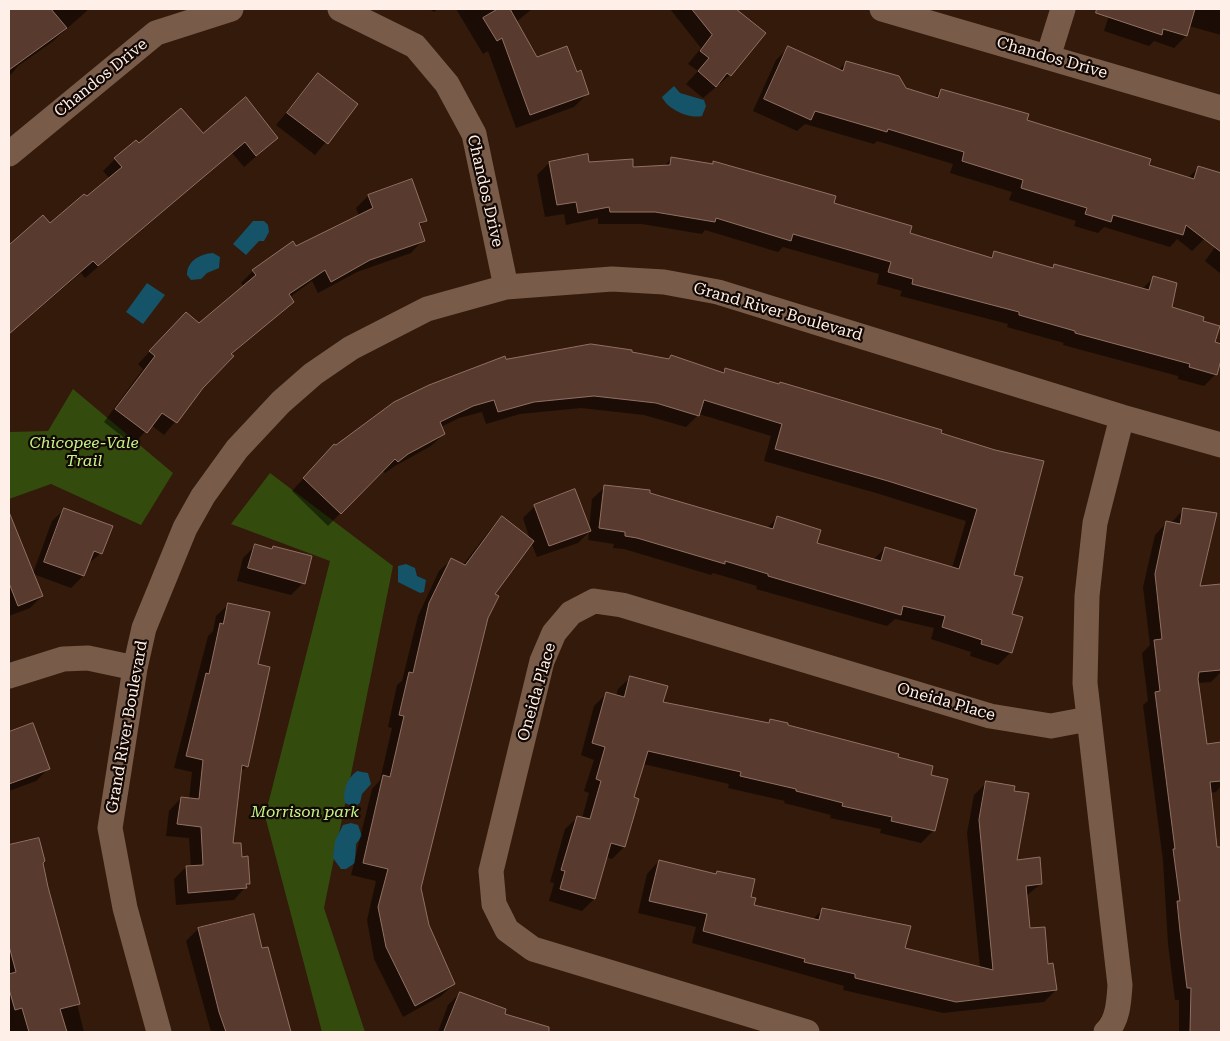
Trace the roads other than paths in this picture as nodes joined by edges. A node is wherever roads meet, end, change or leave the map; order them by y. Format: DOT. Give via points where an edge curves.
graph roads {
  1 [pos="231,9"];
  2 [pos="340,9"];
  3 [pos="882,9"];
  4 [pos="1063,9"];
  5 [pos="1048,57"];
  6 [pos="1221,108"];
  7 [pos="9,154"];
  8 [pos="506,287"];
  9 [pos="1122,417"];
  10 [pos="1221,445"];
  11 [pos="135,668"];
  12 [pos="9,676"];
  13 [pos="1088,720"];
  14 [pos="159,1032"];
  15 [pos="807,1032"];
  16 [pos="1106,1032"];
  1 -- 7 [label="street, Chandos Drive" via="156,33"];
  2 -- 8 [label="street, Chandos Drive" via="416,46 447,84 474,134"];
  3 -- 5 [label="street, Chandos Drive"];
  4 -- 5 [label="street"];
  5 -- 6 [label="street, Chandos Drive"];
  8 -- 9 [label="street, Grand River Boulevard" via="612,279 664,282 718,292"];
  8 -- 11 [label="street, Grand River Boulevard" via="427,309 351,348 313,374 281,402 237,449 185,528 144,628"];
  9 -- 10 [label="street, Grand River Boulevard"];
  9 -- 13 [label="street" via="1095,522 1088,587 1085,683"];
  11 -- 12 [label="street" via="88,658 62,659"];
  11 -- 14 [label="street, Grand River Boulevard" via="110,828 125,908"];
  13 -- 15 [label="street, Oneida Place" via="1051,726 990,716 622,605 594,601 571,613 554,633 542,661 491,871 494,904 507,930 533,949"];
  13 -- 16 [label="street" via="1120,985 1119,1008"];
}
